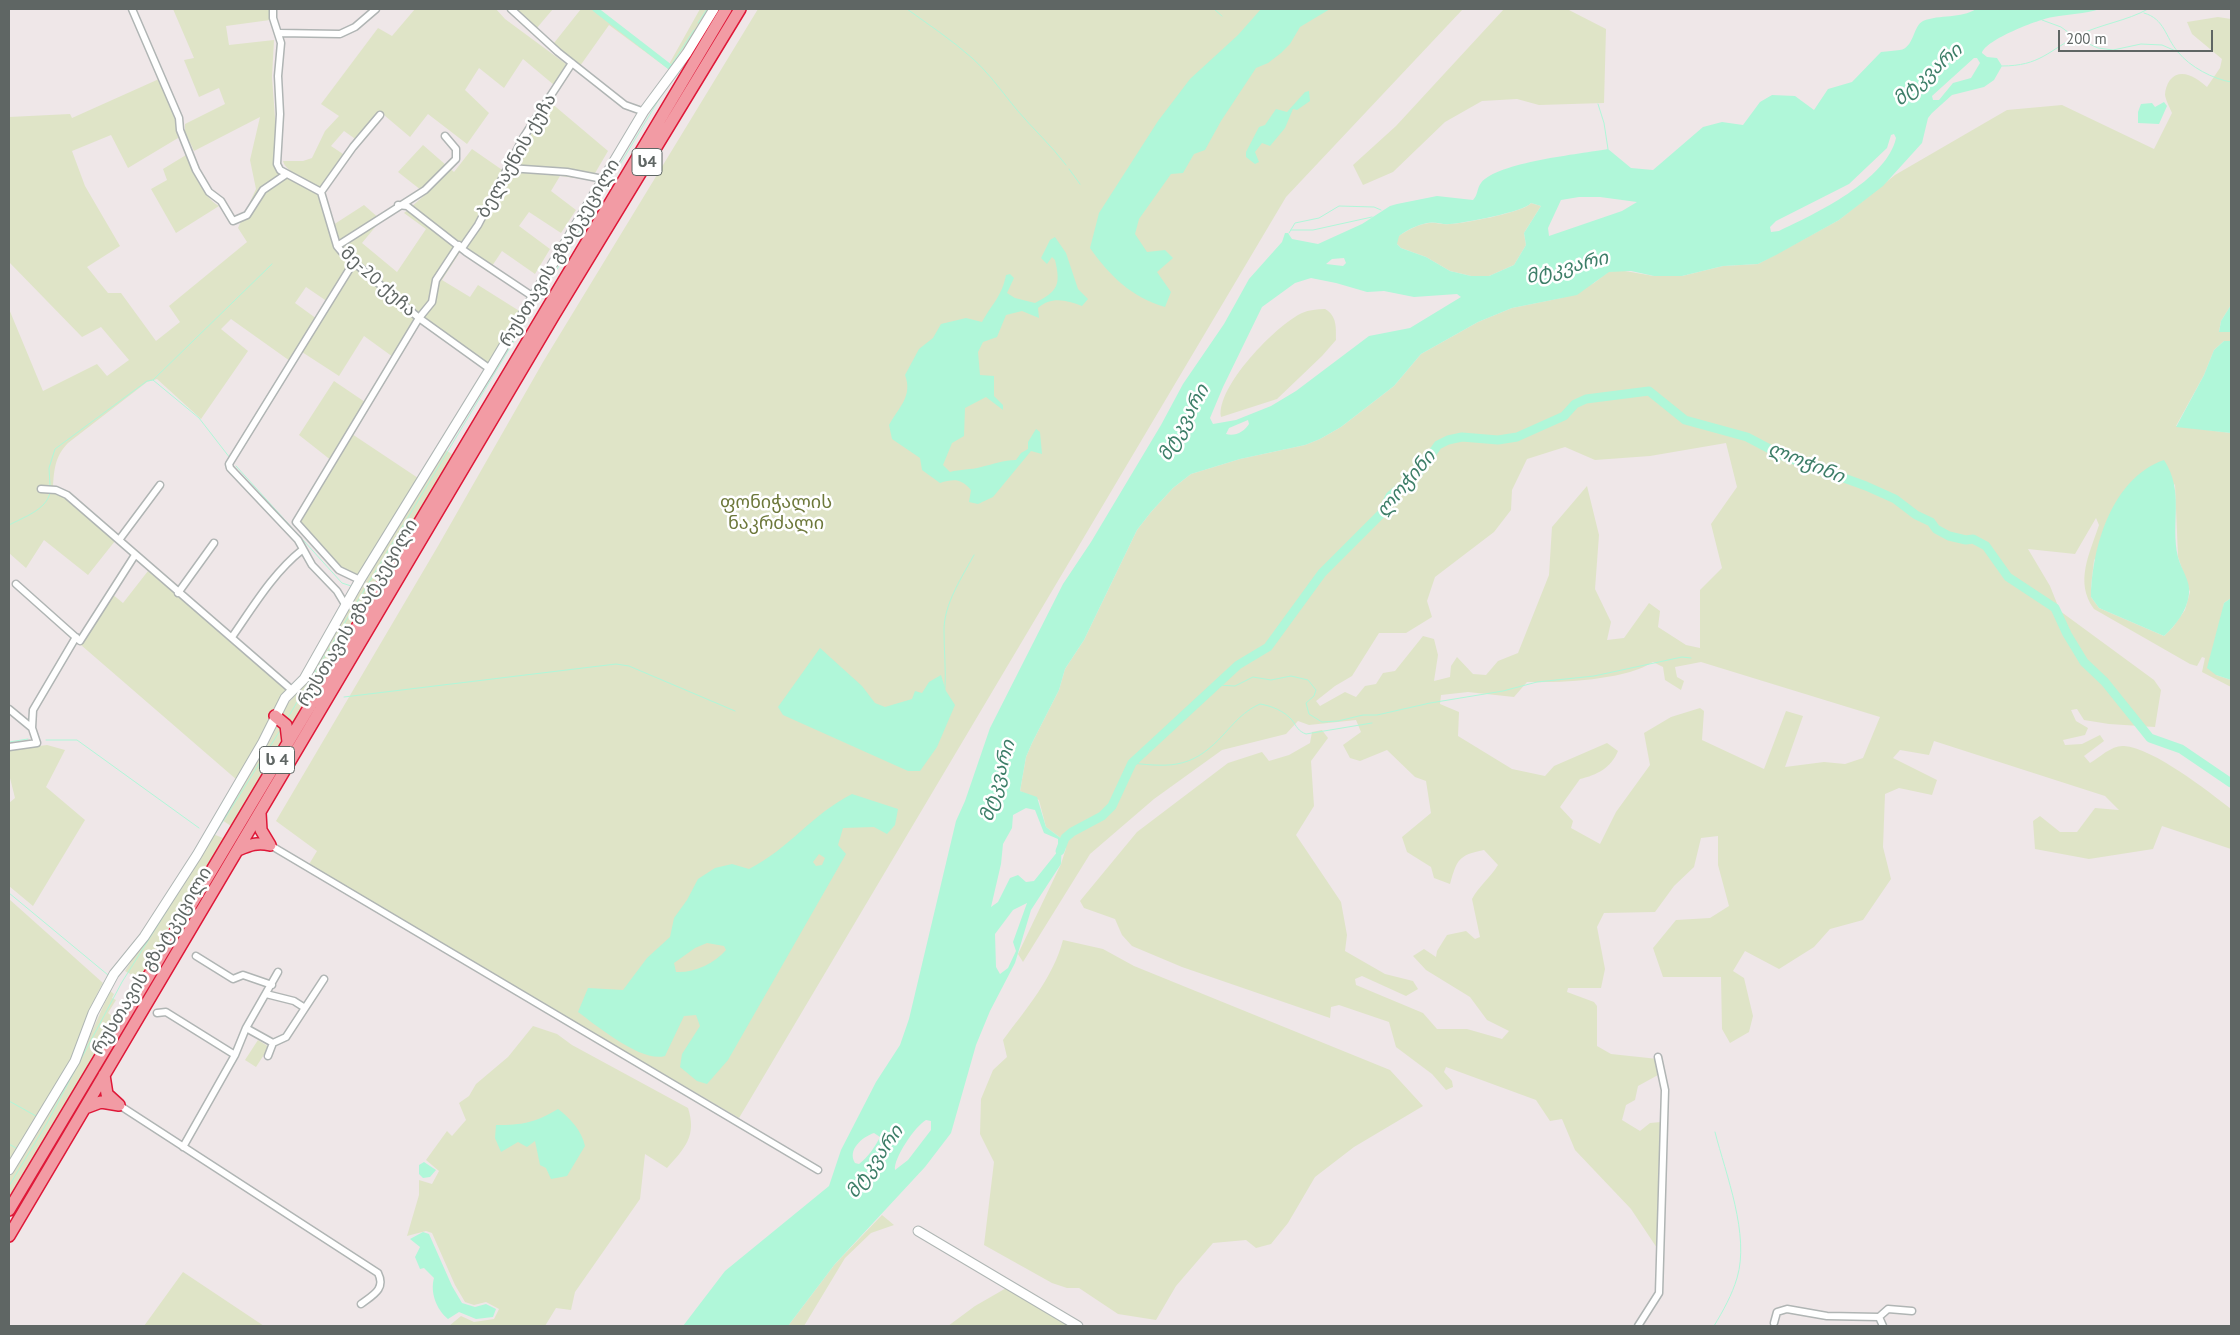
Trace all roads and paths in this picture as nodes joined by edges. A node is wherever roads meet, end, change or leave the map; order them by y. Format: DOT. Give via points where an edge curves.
graph roads {
  1 [pos="132,9"];
  2 [pos="273,9"];
  3 [pos="376,9"];
  4 [pos="511,9"];
  5 [pos="714,9"];
  6 [pos="726,9"];
  7 [pos="740,9"];
  8 [pos="280,33"];
  9 [pos="572,63"];
  10 [pos="639,110"];
  11 [pos="380,116"];
  12 [pos="445,136"];
  13 [pos="509,168"];
  14 [pos="285,174"];
  15 [pos="603,179"];
  16 [pos="321,192"];
  17 [pos="398,205"];
  18 [pos="337,246"];
  19 [pos="460,246"];
  20 [pos="352,260"];
  21 [pos="532,296"];
  22 [pos="550,313"];
  23 [pos="419,318"];
  24 [pos="490,370"];
  25 [pos="160,485"];
  26 [pos="41,489"];
  27 [pos="119,540"];
  28 [pos="214,543"];
  29 [pos="302,550"];
  30 [pos="136,555"];
  31 [pos="359,582"];
  32 [pos="16,584"];
  33 [pos="178,593"];
  34 [pos="346,606"];
  35 [pos="76,637"];
  36 [pos="232,637"];
  37 [pos="293,691"];
  38 [pos="9,709"];
  39 [pos="302,719"];
  40 [pos="280,720"];
  41 [pos="32,728"];
  42 [pos="288,742"];
  43 [pos="9,747"];
  44 [pos="260,814"];
  45 [pos="270,845"];
  46 [pos="238,850"];
  47 [pos="196,956"];
  48 [pos="278,972"];
  49 [pos="324,978"];
  50 [pos="272,985"];
  51 [pos="266,994"];
  52 [pos="305,1008"];
  53 [pos="157,1013"];
  54 [pos="246,1028"];
  55 [pos="273,1043"];
  56 [pos="235,1055"];
  57 [pos="268,1056"];
  58 [pos="1658,1057"];
  59 [pos="104,1075"];
  60 [pos="119,1105"];
  61 [pos="85,1108"];
  62 [pos="183,1147"];
  63 [pos="9,1170"];
  64 [pos="818,1170"];
  65 [pos="9,1210"];
  66 [pos="918,1231"];
  67 [pos="9,1236"];
  68 [pos="361,1304"];
  69 [pos="1912,1310"];
  70 [pos="1879,1317"];
  71 [pos="1774,1323"];
  72 [pos="1078,1326"];
  73 [pos="1638,1326"];
  74 [pos="1883,1326"];
  1 -- 14 [label="street" via="179,118 180,130 196,170 233,221 247,215 263,190"];
  2 -- 8 [label="street" via="273,18"];
  3 -- 8 [label="street" via="355,27 340,34"];
  4 -- 9 [label="street"];
  5 -- 15 [label="street" via="687,53 644,111"];
  6 -- 22 [label="highway, რუსთავის გზატკეცილი / ს4"];
  7 -- 22 [label="highway, რუსთავის გზატკეცილი / ს4"];
  8 -- 14 [label="street" via="277,164"];
  9 -- 10 [label="street" via="625,105"];
  9 -- 13 [label="street, ბელაქნის ქუჩა" via="523,138"];
  11 -- 16 [label="street"];
  12 -- 17 [label="street" via="456,149 456,159 425,190"];
  13 -- 15 [label="street" via="567,172"];
  13 -- 19 [label="street, ბელაქნის ქუჩა" via="478,225"];
  14 -- 16 [label="street"];
  15 -- 21 [label="street"];
  16 -- 18 [label="street, მე-20 ქუჩა"];
  17 -- 18 [label="street"];
  17 -- 19 [label="street" via="407,206"];
  18 -- 20 [label="street, მე-20 ქუჩა"];
  19 -- 21 [label="street"];
  19 -- 23 [label="street, ბელაქნის ქუჩა" via="436,280 432,302"];
  20 -- 23 [label="street, მე-20 ქუჩა"];
  20 -- 29 [label="street" via="352,265 229,464 298,540"];
  21 -- 24 [label="street"];
  22 -- 39 [label="highway, რუსთავის გზატკეცილი / ს 4"];
  22 -- 44 [label="highway, რუსთავის გზატკეცილი / ს 4"];
  23 -- 24 [label="street, მე-20 ქუჩა"];
  23 -- 31 [label="street, ბელაქნის ქუჩა" via="296,522 339,570"];
  24 -- 31 [label="street"];
  25 -- 27 [label="street"];
  26 -- 27 [label="street" via="67,495"];
  27 -- 30 [label="street"];
  28 -- 33 [label="street"];
  29 -- 34 [label="street"];
  29 -- 36 [label="street" via="289,560"];
  30 -- 33 [label="street"];
  30 -- 35 [label="street" via="80,640"];
  31 -- 34 [label="street"];
  32 -- 35 [label="street"];
  33 -- 36 [label="street"];
  34 -- 37 [label="street" via="304,680"];
  35 -- 41 [label="street" via="33,710"];
  36 -- 37 [label="street"];
  37 -- 40 [label="street" via="285,698"];
  38 -- 41 [label="street"];
  39 -- 40 [label="highway"];
  39 -- 42 [label="highway, რუსთავის გზატკეცილი / ს 4"];
  40 -- 42 [label="highway"];
  40 -- 63 [label="street" via="263,742 198,855 144,937 114,974 93,1013 75,1061"];
  41 -- 43 [label="street" via="37,743"];
  42 -- 65 [label="highway, რუსთავის გზატკეცილი / ს 4"];
  44 -- 45 [label="highway" via="260,830"];
  44 -- 46 [label="highway, რუსთავის გზატკეცილი / ს 4"];
  45 -- 46 [label="highway" via="252,844"];
  45 -- 64 [label="street"];
  46 -- 59 [label="highway, რუსთავის გზატკეცილი / ს 4"];
  47 -- 50 [label="street" via="233,979 243,975"];
  48 -- 50 [label="street"];
  49 -- 52 [label="street"];
  50 -- 51 [label="street"];
  51 -- 52 [label="street" via="294,1001"];
  51 -- 54 [label="street"];
  52 -- 55 [label="street" via="286,1037"];
  53 -- 56 [label="street" via="166,1012"];
  54 -- 55 [label="street"];
  54 -- 56 [label="street"];
  55 -- 57 [label="street"];
  56 -- 62 [label="street"];
  58 -- 73 [label="street" via="1665,1090 1658,1292"];
  59 -- 60 [label="highway" via="107,1094"];
  59 -- 61 [label="highway, რუსთავის გზატკეცილი / ს 4"];
  60 -- 61 [label="highway" via="101,1102"];
  60 -- 62 [label="street"];
  61 -- 67 [label="highway, რუსთავის გზატკეცილი / ს 4"];
  62 -- 68 [label="street" via="378,1273 381,1287"];
  66 -- 72 [label="street"];
  69 -- 70 [label="street" via="1888,1309"];
  70 -- 71 [label="street" via="1827,1316 1787,1309 1776,1312"];
  70 -- 74 [label="street"];
}
